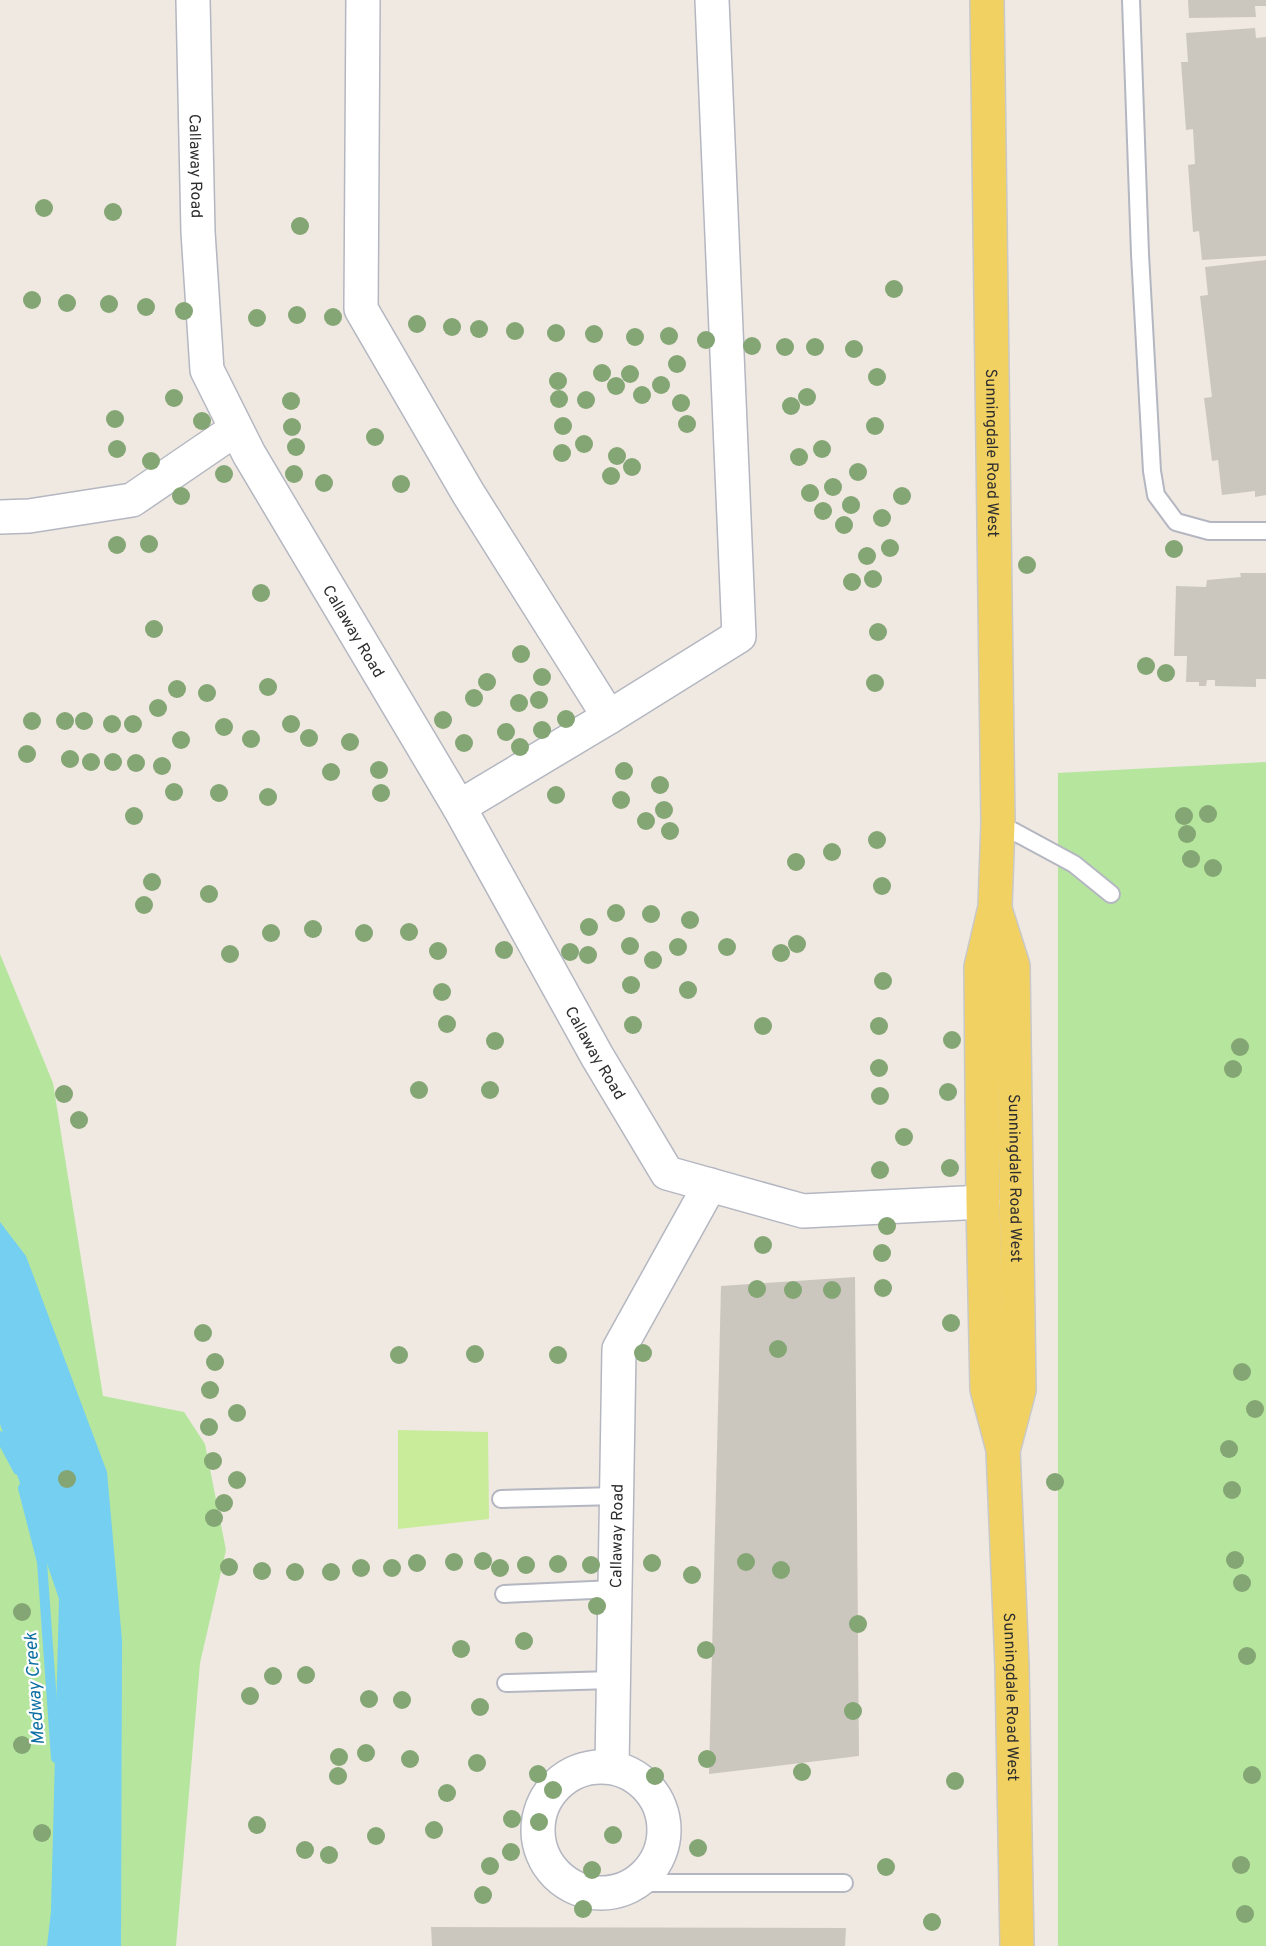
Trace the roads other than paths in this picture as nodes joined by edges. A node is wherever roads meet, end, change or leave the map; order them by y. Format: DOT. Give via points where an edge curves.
graph roads {
  1 [pos="193,0"];
  2 [pos="363,0"];
  3 [pos="712,0"];
  4 [pos="987,0"];
  5 [pos="1131,0"];
  6 [pos="236,429"];
  7 [pos="0,517"];
  8 [pos="1266,531"];
  9 [pos="609,717"];
  10 [pos="459,807"];
  11 [pos="998,823"];
  12 [pos="1111,894"];
  13 [pos="995,907"];
  14 [pos="710,1185"];
  15 [pos="983,1202"];
  16 [pos="1004,1449"];
  17 [pos="616,1496"];
  18 [pos="501,1499"];
  19 [pos="615,1589"];
  20 [pos="504,1594"];
  21 [pos="613,1680"];
  22 [pos="506,1683"];
  23 [pos="612,1767"];
  24 [pos="634,1883"];
  25 [pos="844,1883"];
  26 [pos="1017,1946"];
  1 -- 6 [label="street, Callaway Road" via="198,232 207,370"];
  2 -- 9 [label="street" via="361,309 468,493"];
  3 -- 9 [label="street" via="739,636"];
  4 -- 11 [label="main road, Sunningdale Road West"];
  5 -- 8 [label="lane" via="1140,254 1156,495 1176,522 1209,531"];
  6 -- 7 [label="street" via="132,500"];
  6 -- 10 [label="street, Callaway Road"];
  9 -- 10 [label="street"];
  10 -- 14 [label="street, Callaway Road" via="597,1056 667,1173"];
  11 -- 12 [label="lane" via="1074,864"];
  11 -- 13 [label="main road, Sunningdale Road West"];
  13 -- 15 [label="main road, Sunningdale Road West" via="981,967"];
  13 -- 16 [label="main road, Sunningdale Road West" via="1013,966 1019,1390"];
  14 -- 15 [label="street, Callaway Road" via="803,1211"];
  14 -- 17 [label="street, Callaway Road" via="619,1349"];
  15 -- 16 [label="main road, Sunningdale Road West" via="987,1389"];
  16 -- 26 [label="main road, Sunningdale Road West"];
  17 -- 18 [label="lane"];
  17 -- 19 [label="street, Callaway Road"];
  19 -- 20 [label="lane"];
  19 -- 21 [label="street, Callaway Road"];
  21 -- 22 [label="lane"];
  21 -- 23 [label="street, Callaway Road"];
  23 -- 24 [label="street" via="632,1774 649,1788 660,1807 664,1828 661,1850 650,1869"];
  23 -- 24 [label="street" via="592,1767 557,1784 545,1800 538,1838 543,1857 554,1873 572,1886 593,1893 614,1892"];
  24 -- 25 [label="lane"];
}
